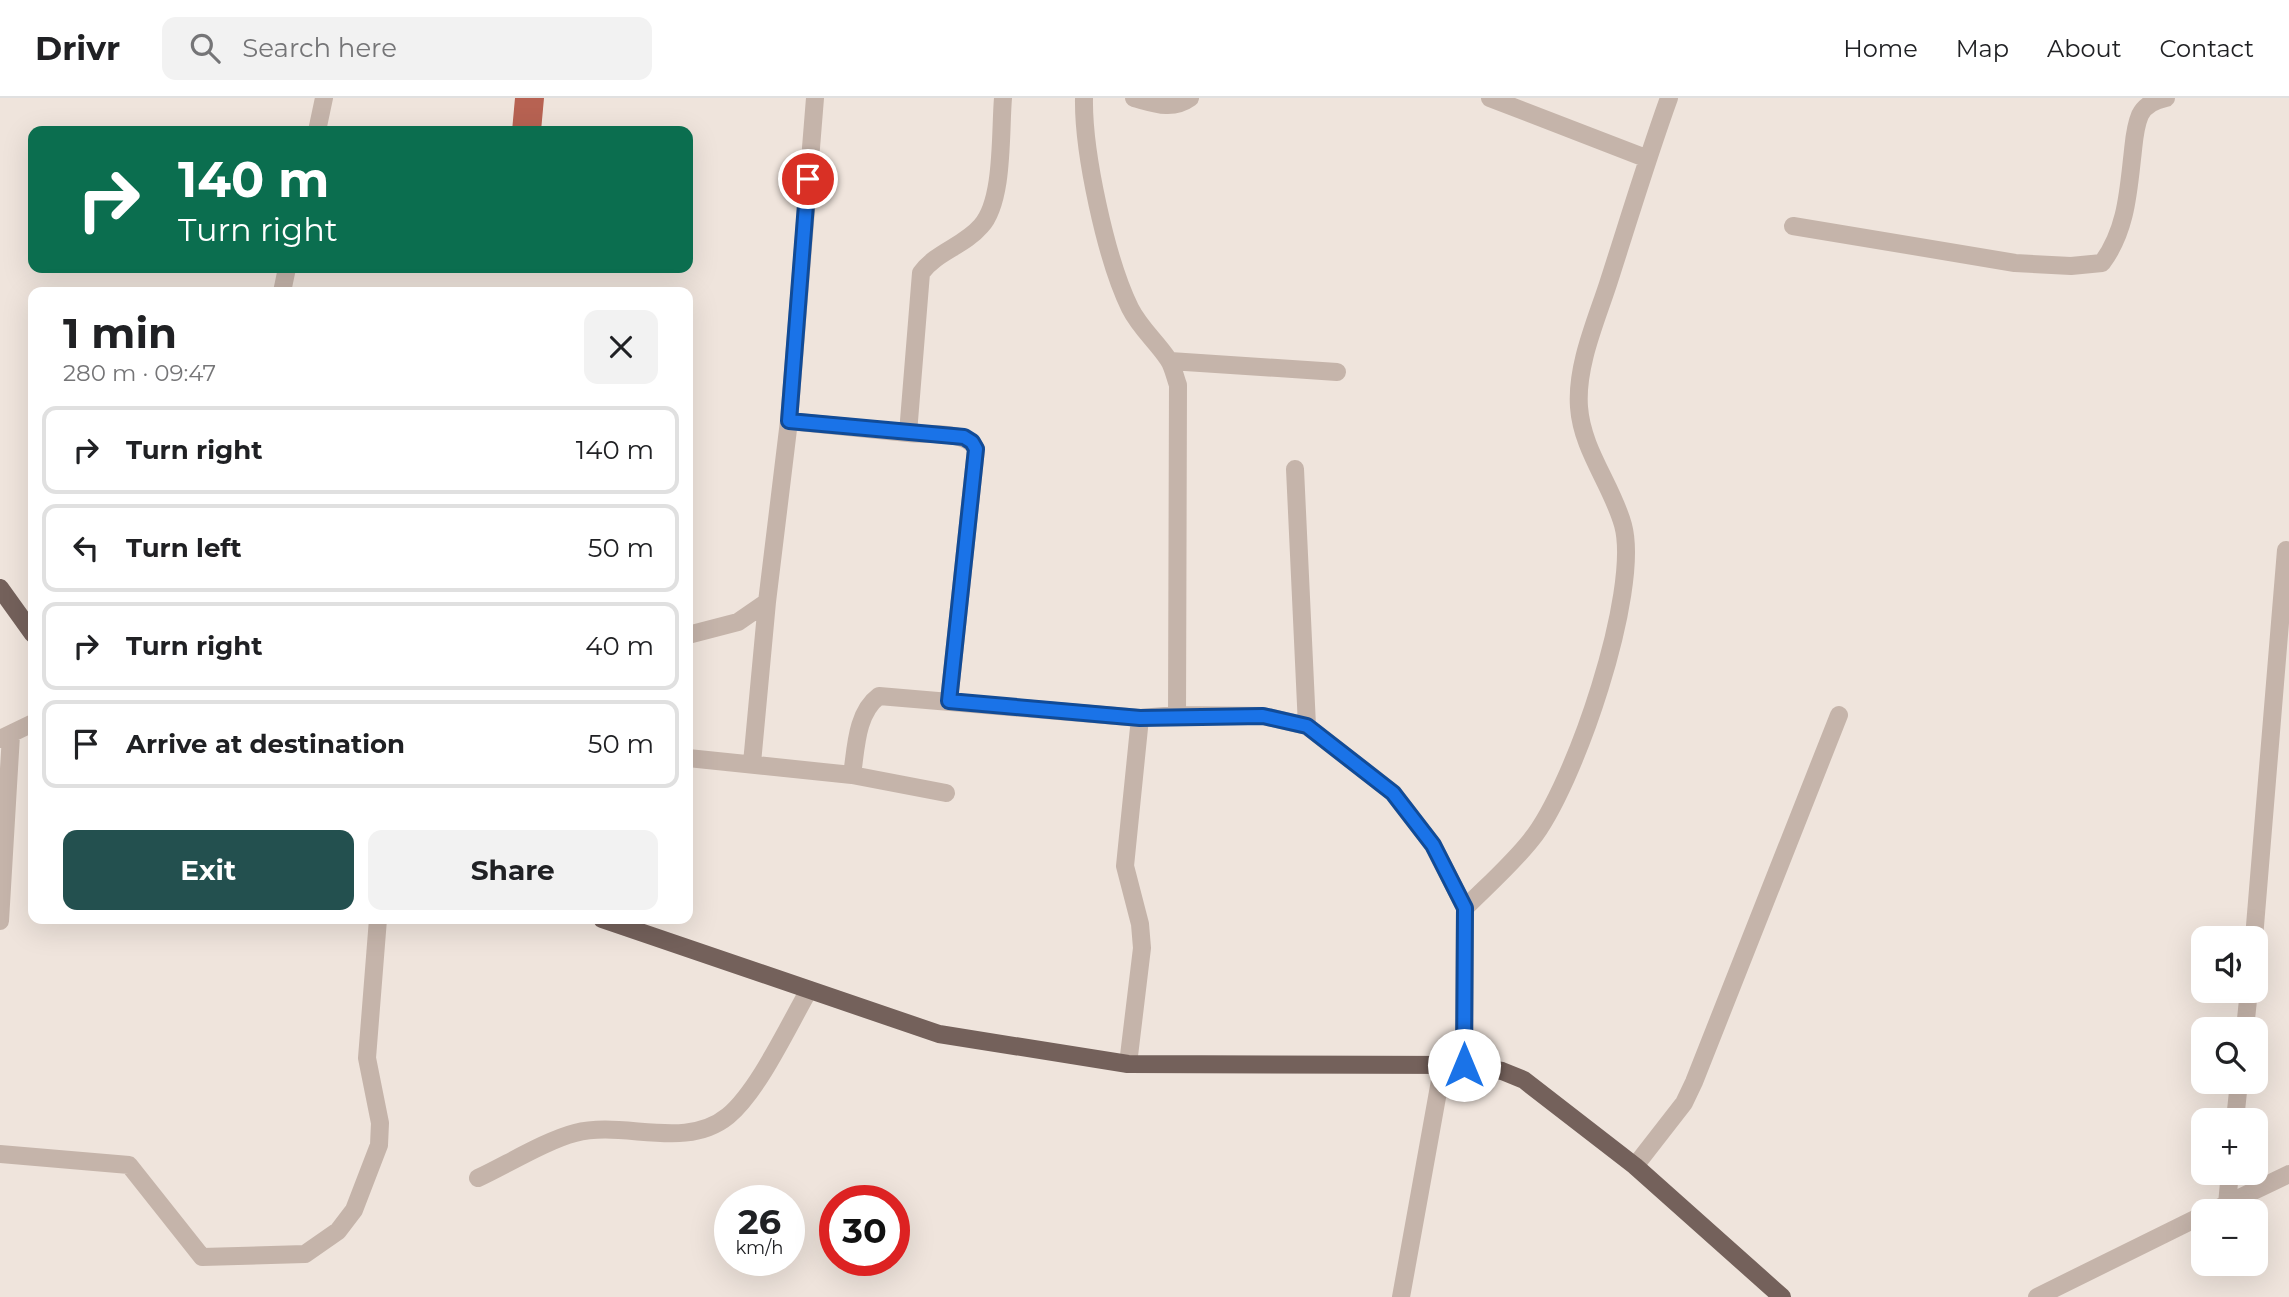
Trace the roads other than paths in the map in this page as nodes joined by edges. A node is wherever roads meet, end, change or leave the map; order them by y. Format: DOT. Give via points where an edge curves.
graph roads {
  1 [pos="324,98"];
  2 [pos="815,98"];
  3 [pos="1003,98"];
  4 [pos="1084,98"];
  5 [pos="1134,98"];
  6 [pos="1189,98"];
  7 [pos="1490,98"];
  8 [pos="1669,98"];
  9 [pos="2166,98"];
  10 [pos="318,126"];
  11 [pos="1647,159"];
  12 [pos="1793,226"];
  13 [pos="1170,361"];
  14 [pos="1337,372"];
  15 [pos="789,421"];
  16 [pos="908,433"];
  17 [pos="1295,469"];
  18 [pos="2286,550"];
  19 [pos="0,588"];
  20 [pos="767,602"];
  21 [pos="28,627"];
  22 [pos="693,634"];
  23 [pos="949,701"];
  24 [pos="1177,715"];
  25 [pos="1839,715"];
  26 [pos="1140,718"];
  27 [pos="28,726"];
  28 [pos="1307,726"];
  29 [pos="6,737"];
  30 [pos="693,758"];
  31 [pos="752,763"];
  32 [pos="852,775"];
  33 [pos="946,793"];
  34 [pos="1465,908"];
  35 [pos="0,922"];
  36 [pos="378,924"];
  37 [pos="617,924"];
  38 [pos="2255,926"];
  39 [pos="809,990"];
  40 [pos="1128,1064"];
  41 [pos="1443,1064"];
  42 [pos="1464,1065"];
  43 [pos="0,1154"];
  44 [pos="1636,1166"];
  45 [pos="2289,1174"];
  46 [pos="478,1178"];
  47 [pos="2237,1199"];
  48 [pos="2191,1222"];
  49 [pos="1401,1297"];
  50 [pos="1782,1297"];
  51 [pos="2037,1297"];
  1 -- 10 [label="street"];
  2 -- 15 [label="street"];
  3 -- 16 [label="street" via="993,204 982,225 928,263 921,274"];
  4 -- 13 [label="street" via="1087,149 1115,269 1130,308"];
  5 -- 6 [label="street" via="1165,106"];
  7 -- 11 [label="street"];
  8 -- 11 [label="street"];
  9 -- 12 [label="street" via="2154,101 2141,113 2128,202 2116,244 2102,263 2071,267 2015,263"];
  11 -- 34 [label="street" via="1588,347 1579,406 1587,440 1623,526 1626,563 1621,605 1561,792 1532,839"];
  13 -- 14 [label="street"];
  13 -- 24 [label="street" via="1180,411"];
  15 -- 16 [label="street"];
  15 -- 20 [label="street"];
  16 -- 23 [label="street" via="964,437 976,449"];
  17 -- 28 [label="street"];
  18 -- 38 [label="street"];
  19 -- 21 [label="main road"];
  20 -- 22 [label="street" via="738,622"];
  20 -- 31 [label="street"];
  23 -- 26 [label="street"];
  23 -- 32 [label="street" via="879,696 869,704 861,724"];
  24 -- 26 [label="street"];
  24 -- 28 [label="street" via="1263,716"];
  25 -- 44 [label="street" via="1695,1082"];
  26 -- 40 [label="street" via="1125,866 1142,948"];
  27 -- 29 [label="street"];
  28 -- 34 [label="street" via="1393,793 1433,845"];
  29 -- 35 [label="street"];
  30 -- 31 [label="street"];
  31 -- 32 [label="street"];
  32 -- 33 [label="street"];
  34 -- 42 [label="street"];
  36 -- 43 [label="street" via="367,1058 380,1123 379,1145 354,1210 338,1231 305,1254 202,1257 129,1164"];
  37 -- 39 [label="main road"];
  39 -- 40 [label="main road" via="939,1034"];
  39 -- 46 [label="street" via="746,1098 706,1129 575,1133"];
  40 -- 41 [label="main road"];
  41 -- 42 [label="main road"];
  41 -- 49 [label="street"];
  42 -- 44 [label="main road" via="1524,1080"];
  44 -- 50 [label="main road"];
  45 -- 47 [label="street"];
  48 -- 51 [label="street"];
}
